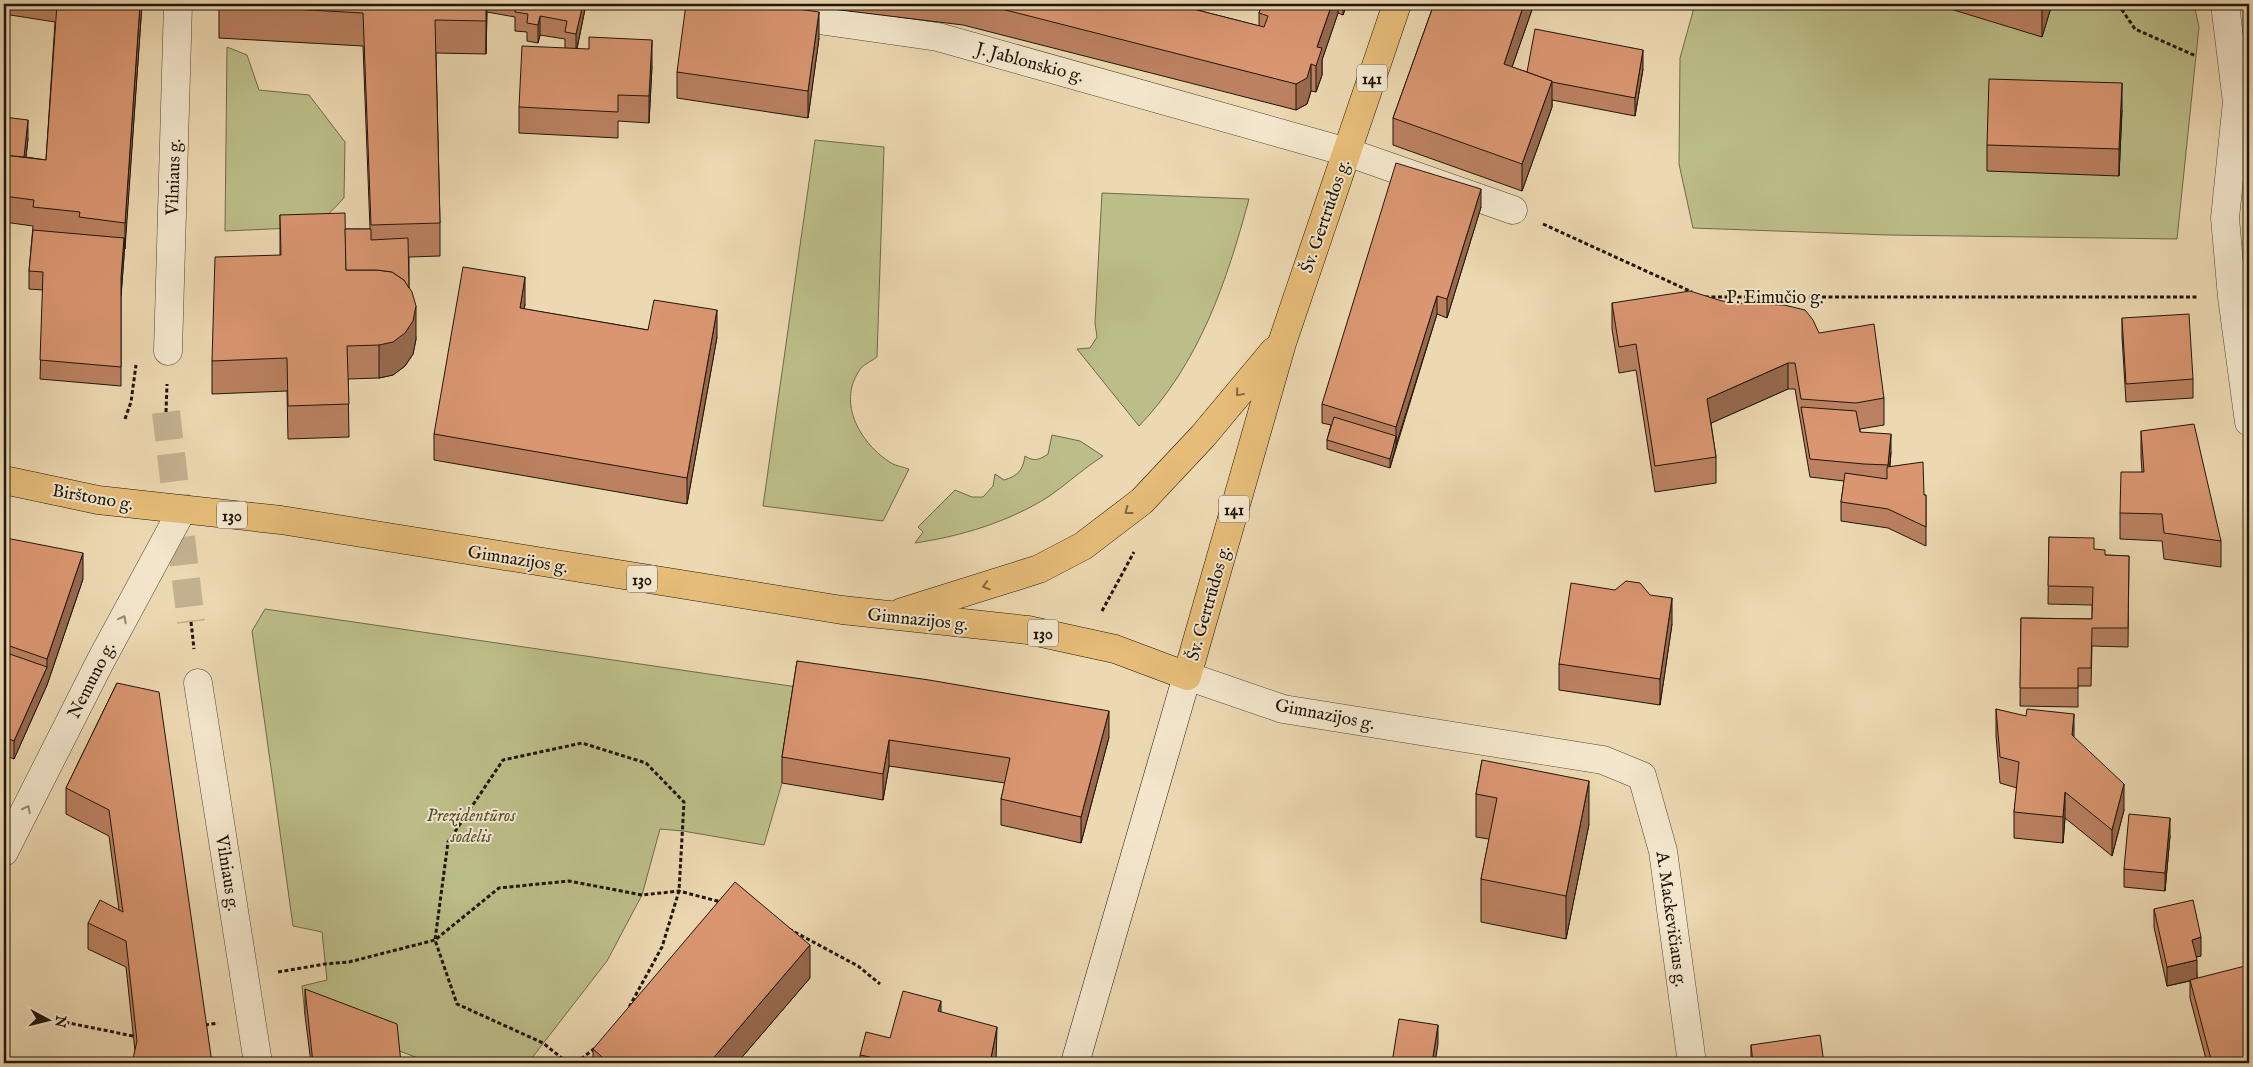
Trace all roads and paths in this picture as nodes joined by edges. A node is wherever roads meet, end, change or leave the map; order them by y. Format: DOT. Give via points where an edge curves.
graph roads {
  1 [pos="178,4"];
  2 [pos="706,4"];
  3 [pos="1397,4"];
  4 [pos="2118,4"];
  5 [pos="2225,4"];
  6 [pos="2241,58"];
  7 [pos="1347,152"];
  8 [pos="1513,210"];
  9 [pos="1692,292"];
  10 [pos="1701,296"];
  11 [pos="2232,297"];
  12 [pos="1282,342"];
  13 [pos="168,350"];
  14 [pos="2249,422"];
  15 [pos="4,480"];
  16 [pos="182,510"];
  17 [pos="1121,516"];
  18 [pos="893,615"];
  19 [pos="1085,642"];
  20 [pos="1187,676"];
  21 [pos="198,683"];
  22 [pos="1642,776"];
  23 [pos="4,852"];
  24 [pos="679,891"];
  25 [pos="723,903"];
  26 [pos="784,926"];
  27 [pos="434,940"];
  28 [pos="245,978"];
  29 [pos="880,984"];
  30 [pos="625,1014"];
  31 [pos="59,1021"];
  32 [pos="133,1036"];
  33 [pos="596,1047"];
  34 [pos="258,1063"];
  35 [pos="568,1063"];
  36 [pos="576,1063"];
  37 [pos="1075,1063"];
  38 [pos="1692,1063"];
  1 -- 13 [label="street, Vilniaus g."];
  2 -- 7 [label="street, J. Jablonskio g." via="938,37"];
  3 -- 7 [label="main road, Šv. Gertrūdos g. / 141"];
  4 -- 6 [label="path" via="2135,29 2196,56"];
  5 -- 6 [label="street"];
  6 -- 11 [label="street" via="2225,218"];
  7 -- 8 [label="street"];
  7 -- 12 [label="main road, Šv. Gertrūdos g. / 141"];
  8 -- 9 [label="path"];
  10 -- 11 [label="path, P. Eimučio g."];
  11 -- 14 [label="street"];
  12 -- 17 [label="main road, one-way" via="1203,436 1142,501"];
  12 -- 20 [label="main road, Šv. Gertrūdos g. / 141"];
  15 -- 16 [label="main road, Birštono g. / 130" via="98,500"];
  16 -- 18 [label="main road, Gimnazijos g. / 130" via="282,520 789,603"];
  23 -- 16 [label="street, Nemuno g., one-way" via="100,662"];
  17 -- 18 [label="main road, one-way" via="1083,546 1039,569"];
  17 -- 19 [label="path" via="1139,542"];
  18 -- 19 [label="main road, Gimnazijos g. / 130" via="1028,630"];
  19 -- 20 [label="main road, Gimnazijos g. / 130" via="1115,649"];
  20 -- 22 [label="street, Gimnazijos g." via="1283,709 1603,760"];
  20 -- 37 [label="street, Šv. Gertrūdos g. / 141"];
  21 -- 28 [label="street, Vilniaus g."];
  22 -- 38 [label="street, A. Mackevičiaus g." via="1663,851"];
  24 -- 25 [label="path"];
  24 -- 27 [label="path" via="642,895 569,881 499,888"];
  24 -- 27 [label="path" via="684,802 646,763 582,743 503,760 448,842"];
  24 -- 30 [label="path" via="662,947"];
  26 -- 29 [label="path" via="858,966"];
  27 -- 28 [label="path" via="349,962"];
  27 -- 35 [label="path" via="457,1004 542,1043"];
  28 -- 34 [label="street, Vilniaus g."];
  31 -- 32 [label="path"];
  33 -- 36 [label="path"];
}
